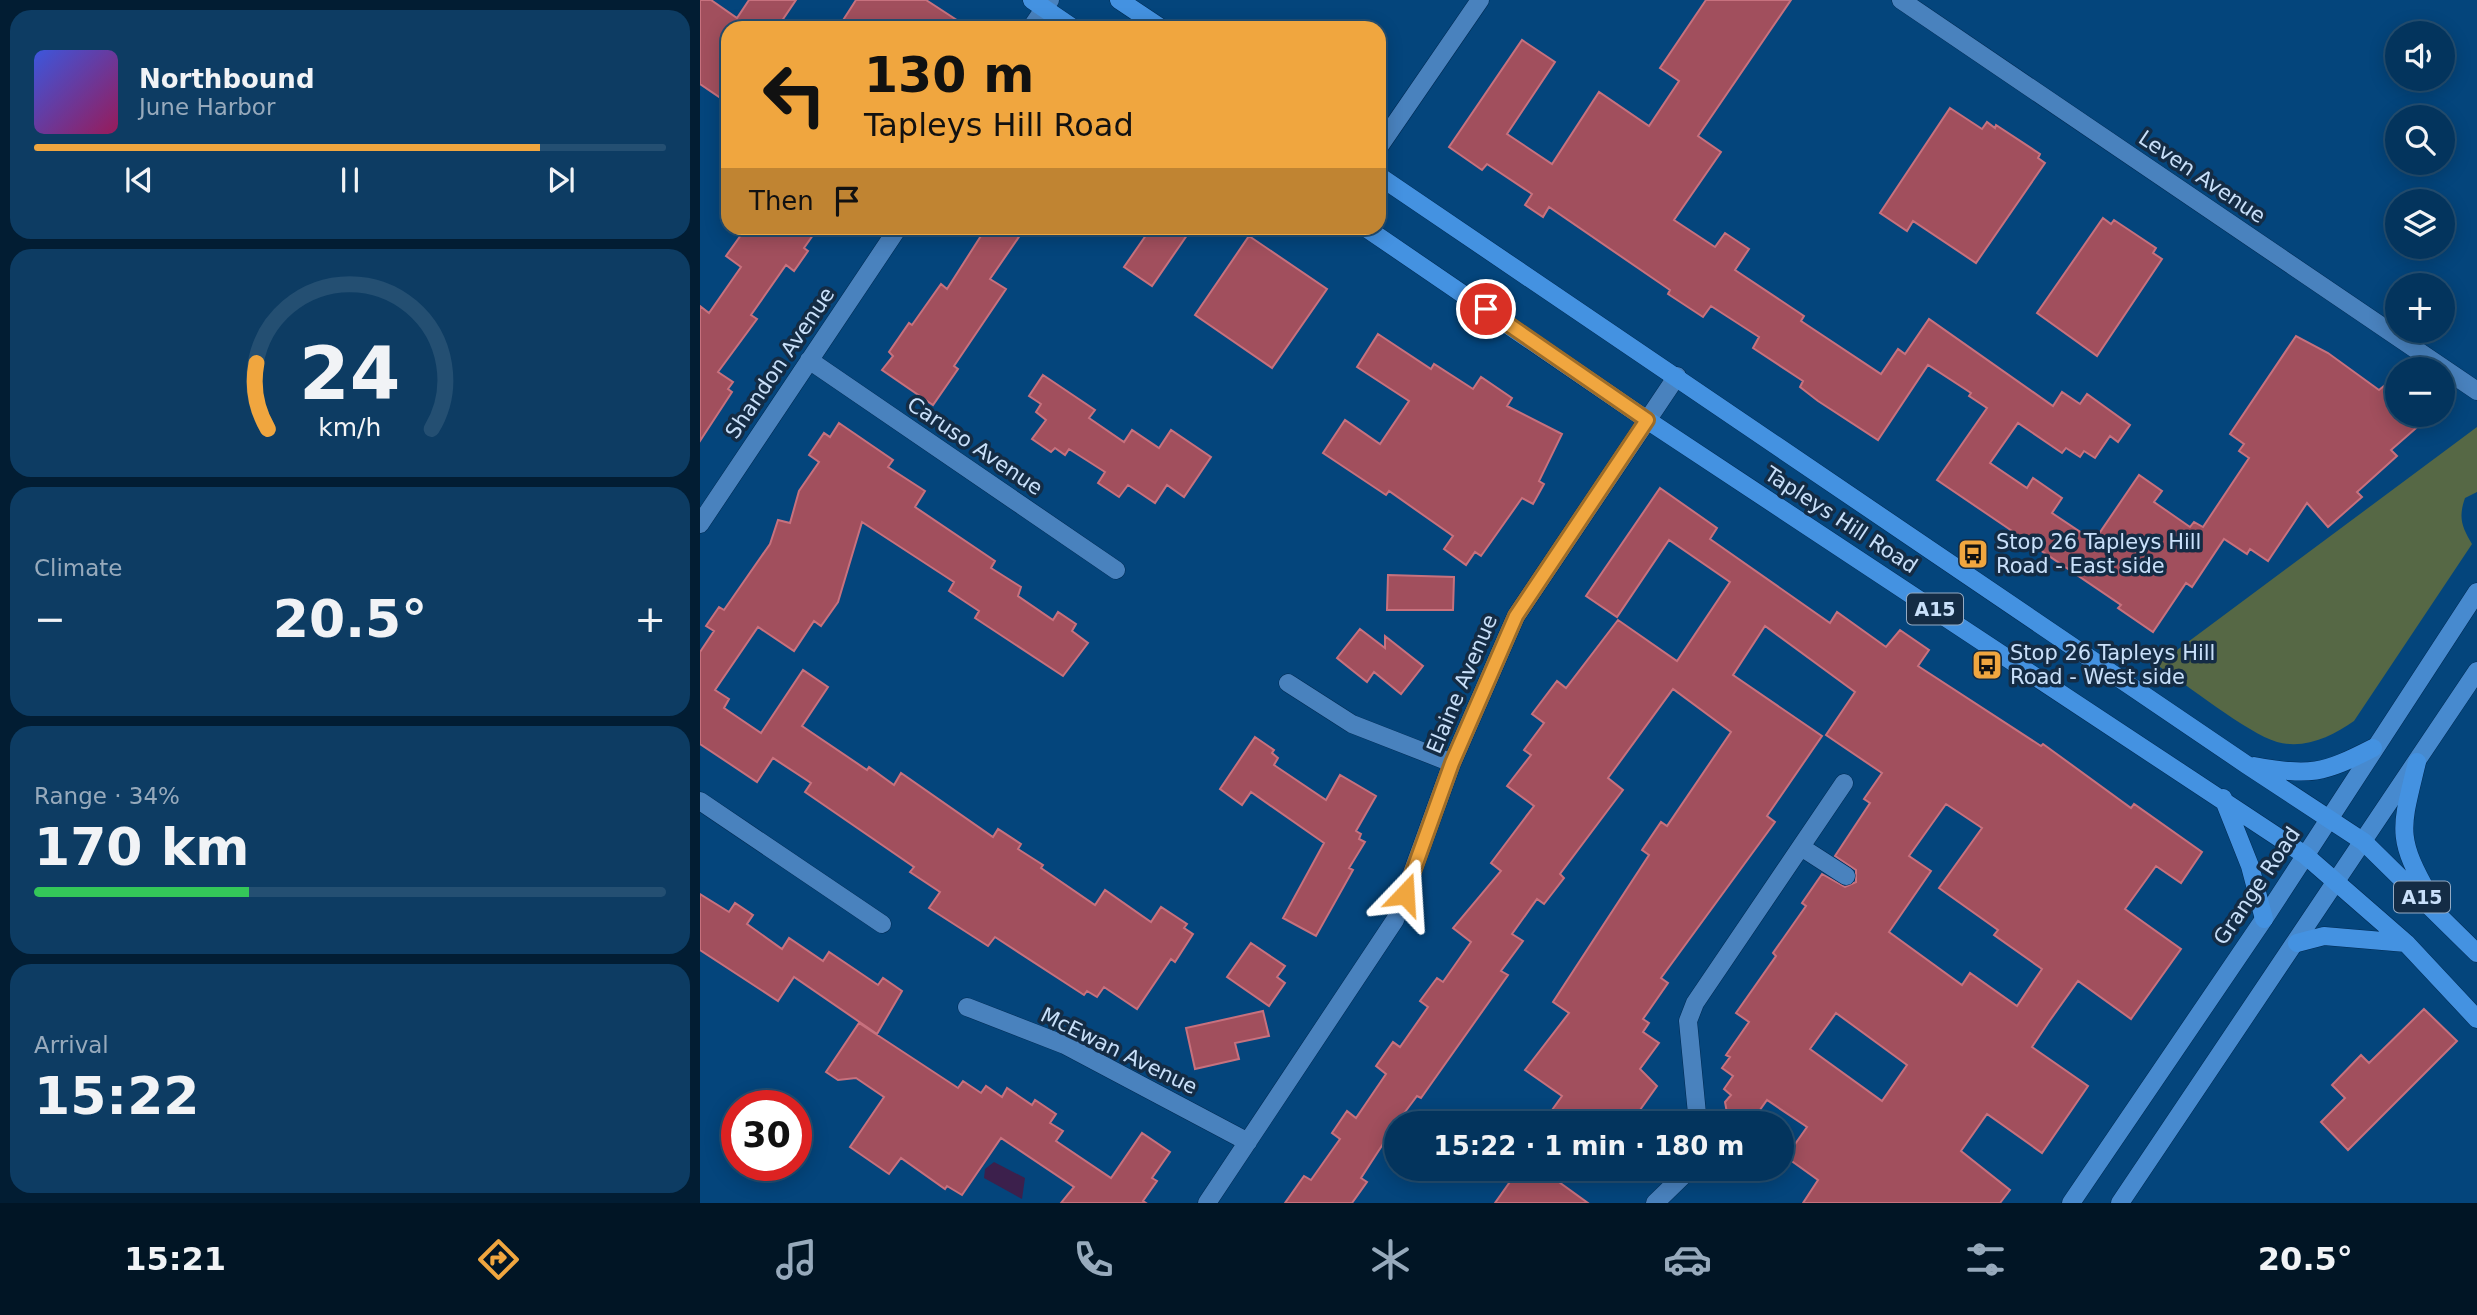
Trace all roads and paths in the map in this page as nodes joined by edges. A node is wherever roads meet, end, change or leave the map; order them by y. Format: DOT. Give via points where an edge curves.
graph roads {
  1 [pos="1119,0"];
  2 [pos="1480,0"];
  3 [pos="1901,0"];
  4 [pos="1042,3"];
  5 [pos="1034,21"];
  6 [pos="1064,21"];
  7 [pos="1150,21"];
  8 [pos="1386,137"];
  9 [pos="1386,181"];
  10 [pos="893,235"];
  11 [pos="1376,235"];
  12 [pos="809,360"];
  13 [pos="1677,376"];
  14 [pos="2477,391"];
  15 [pos="1647,420"];
  16 [pos="700,524"];
  17 [pos="1116,570"];
  18 [pos="2477,592"];
  19 [pos="2477,671"];
  20 [pos="1289,683"];
  21 [pos="2373,748"];
  22 [pos="2417,762"];
  23 [pos="1452,763"];
  24 [pos="2247,765"];
  25 [pos="1844,783"];
  26 [pos="2223,798"];
  27 [pos="700,801"];
  28 [pos="2331,818"];
  29 [pos="2364,842"];
  30 [pos="1801,847"];
  31 [pos="2305,855"];
  32 [pos="1846,876"];
  33 [pos="2338,881"];
  34 [pos="2440,914"];
  35 [pos="2264,919"];
  36 [pos="882,925"];
  37 [pos="2297,943"];
  38 [pos="2406,943"];
  39 [pos="2477,953"];
  40 [pos="967,1007"];
  41 [pos="2477,1019"];
  42 [pos="1697,1111"];
  43 [pos="1248,1142"];
  44 [pos="1678,1181"];
  45 [pos="1207,1203"];
  46 [pos="1655,1203"];
  47 [pos="2071,1203"];
  48 [pos="2120,1203"];
  1 -- 7 [label="main road"];
  2 -- 8 [label="street"];
  3 -- 14 [label="street, Leven Avenue"];
  4 -- 5 [label="street"];
  4 -- 6 [label="main road"];
  9 -- 13 [label="main road, Tapleys Hill Road / A15"];
  10 -- 12 [label="street, Shandon Avenue"];
  11 -- 15 [label="main road, Tapleys Hill Road / A15"];
  12 -- 16 [label="street, Shandon Avenue"];
  12 -- 17 [label="street, Caruso Avenue"];
  13 -- 15 [label="street, Elaine Avenue"];
  13 -- 24 [label="main road, Tapleys Hill Road / A15"];
  15 -- 23 [label="street, Elaine Avenue" via="1516,616"];
  15 -- 26 [label="main road, Tapleys Hill Road / A15"];
  18 -- 21 [label="main road, Grange Road"];
  19 -- 22 [label="main road"];
  20 -- 23 [label="street" via="1352,724"];
  21 -- 24 [label="main road" via="2323,772"];
  21 -- 28 [label="main road, Grange Road"];
  22 -- 29 [label="main road"];
  22 -- 34 [label="main road" via="2404,816 2404,843"];
  23 -- 43 [label="street, Elaine Avenue" via="1395,920"];
  24 -- 28 [label="main road, Tapleys Hill Road / A15"];
  25 -- 30 [label="street"];
  26 -- 31 [label="main road, Tapleys Hill Road / A15"];
  26 -- 35 [label="main road" via="2250,866"];
  27 -- 36 [label="street"];
  28 -- 29 [label="main road, Tapleys Hill Road / A15"];
  28 -- 31 [label="main road, Grange Road"];
  29 -- 33 [label="main road"];
  29 -- 34 [label="main road, Tapleys Hill Road / A15"];
  30 -- 32 [label="street"];
  30 -- 42 [label="street" via="1695,1003 1688,1021"];
  31 -- 33 [label="main road, Tapleys Hill Road / A15"];
  31 -- 35 [label="main road, Grange Road"];
  33 -- 37 [label="main road"];
  33 -- 38 [label="main road, Tapleys Hill Road / A15"];
  34 -- 39 [label="main road, Tapleys Hill Road / A15"];
  35 -- 47 [label="main road, Grange Road"];
  37 -- 38 [label="main road" via="2325,936"];
  37 -- 48 [label="main road"];
  38 -- 41 [label="main road, Tapleys Hill Road / A15"];
  40 -- 43 [label="street, McEwan Avenue" via="1065,1045"];
  43 -- 45 [label="street, Elaine Avenue"];
  44 -- 46 [label="street"];
}
